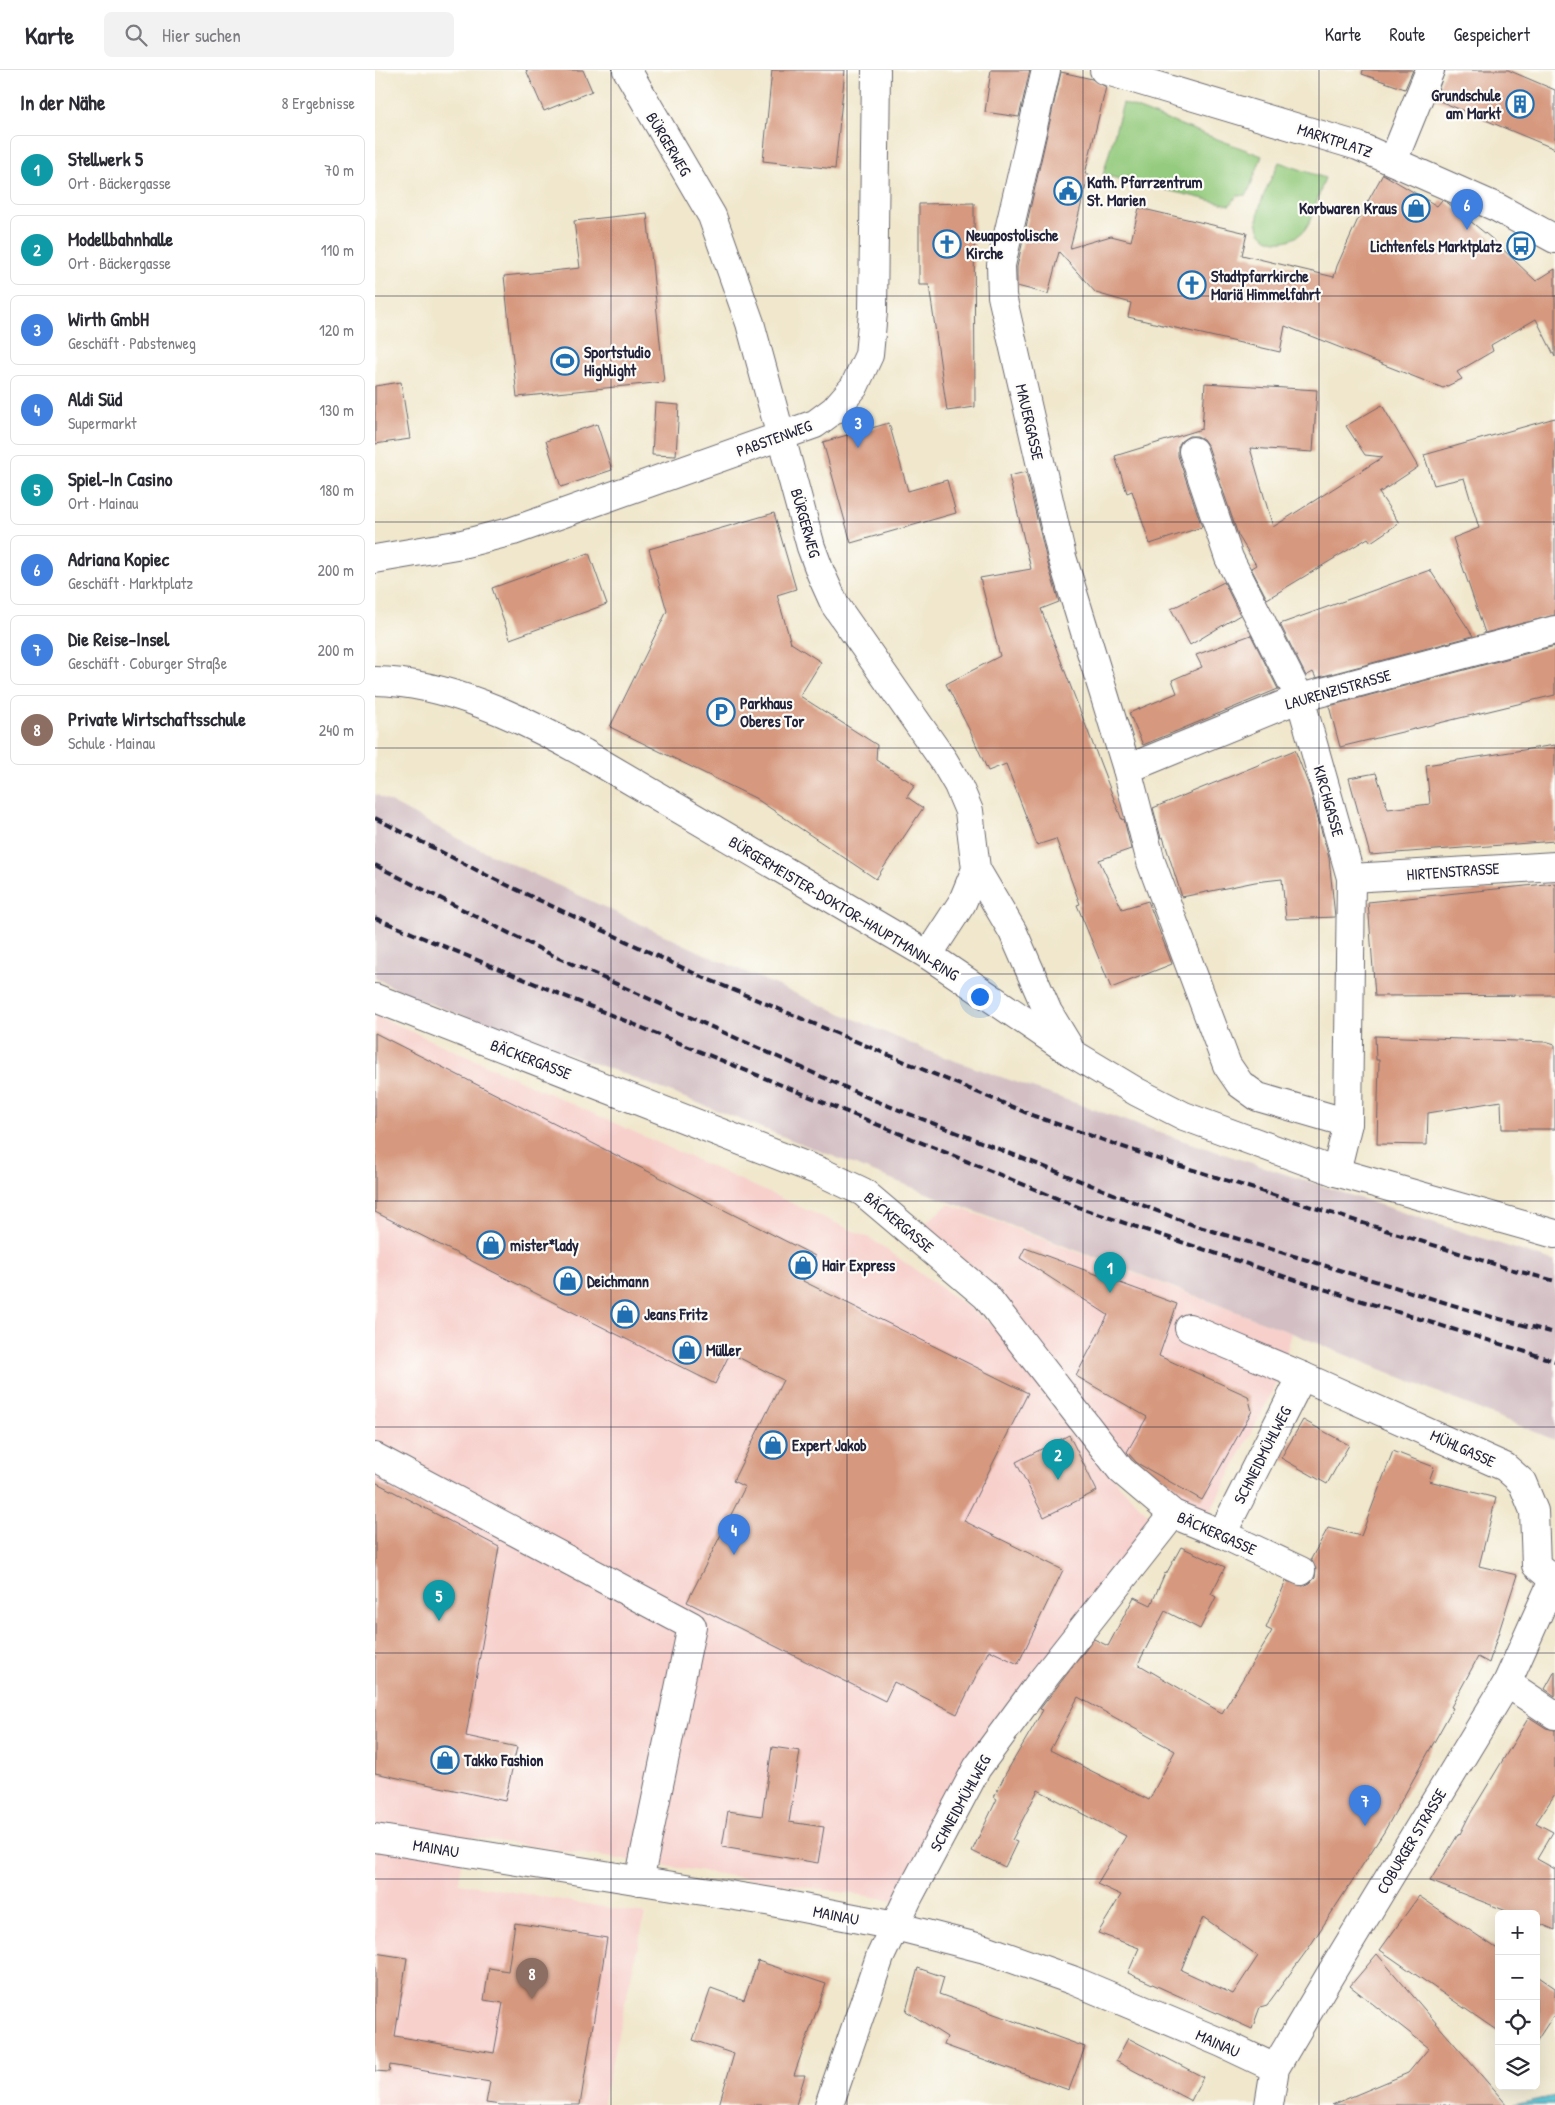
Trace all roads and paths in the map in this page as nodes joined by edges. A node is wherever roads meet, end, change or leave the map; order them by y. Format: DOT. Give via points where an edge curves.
graph roads {
  1 [pos="627,70"];
  2 [pos="876,70"];
  3 [pos="1045,70"];
  4 [pos="1104,70"];
  5 [pos="1430,70"];
  6 [pos="1393,161"];
  7 [pos="1555,239"];
  8 [pos="781,435"];
  9 [pos="1193,451"];
  10 [pos="375,559"];
  11 [pos="1555,630"];
  12 [pos="375,681"];
  13 [pos="1299,698"];
  14 [pos="1127,769"];
  15 [pos="1555,866"];
  16 [pos="976,869"];
  17 [pos="1351,878"];
  18 [pos="928,955"];
  19 [pos="375,998"];
  20 [pos="1072,1053"];
  21 [pos="1348,1123"];
  22 [pos="1336,1172"];
  23 [pos="1555,1234"];
  24 [pos="1189,1328"];
  25 [pos="1302,1376"];
  26 [pos="375,1457"];
  27 [pos="1173,1514"];
  28 [pos="1222,1534"];
  29 [pos="1301,1571"];
  30 [pos="1555,1578"];
  31 [pos="1507,1682"];
  32 [pos="1555,1715"];
  33 [pos="375,1838"];
  34 [pos="639,1881"];
  35 [pos="895,1926"];
  36 [pos="1275,2068"];
  37 [pos="829,2105"];
  38 [pos="1269,2105"];
  1 -- 8 [label="street, BÜRGERWEG" via="712,216 749,323"];
  2 -- 8 [label="street, PABSTENWEG" via="873,312 869,355 854,387 834,410 815,424"];
  3 -- 14 [label="street, MAUERGASSE" via="1001,265 1002,296 1062,557"];
  4 -- 6 [label="street, MARKTPLATZ" via="1358,146"];
  5 -- 6 [label="street"];
  6 -- 7 [label="street, MARKTPLATZ" via="1498,208"];
  8 -- 10 [label="street, PABSTENWEG" via="513,531"];
  8 -- 16 [label="street, BÜRGERWEG" via="821,574 840,612 945,761 969,811"];
  9 -- 13 [label="street, KIRCHGASSE" via="1229,558"];
  11 -- 13 [label="street, LAURENZISTRASSE"];
  12 -- 18 [label="street, BÜRGERMEISTER-DOKTOR-HAUPTMANN-RING" via="422,687 471,700 534,725"];
  13 -- 14 [label="street, LAURENZISTRASSE"];
  13 -- 17 [label="street, KIRCHGASSE"];
  14 -- 21 [label="street, MAUERGASSE" via="1151,862 1227,1066 1241,1084 1258,1097"];
  15 -- 17 [label="street, HIRTENSTRASSE"];
  16 -- 18 [label="street, BÜRGERWEG" via="962,903"];
  16 -- 20 [label="street" via="1013,932 1048,1012"];
  17 -- 21 [label="street, KIRCHGASSE"];
  18 -- 20 [label="street, BÜRGERMEISTER-DOKTOR-HAUPTMANN-RING"];
  19 -- 27 [label="street, BÄCKERGASSE" via="821,1172 863,1192 986,1296 1121,1470"];
  20 -- 22 [label="street, BÜRGERMEISTER-DOKTOR-HAUPTMANN-RING" via="1184,1116"];
  21 -- 22 [label="street, KIRCHGASSE"];
  22 -- 23 [label="street, BÜRGERMEISTER-DOKTOR-HAUPTMANN-RING"];
  24 -- 25 [label="street, MÜHLGASSE"];
  25 -- 28 [label="street, SCHNEIDMÜHLWEG"];
  25 -- 30 [label="street, MÜHLGASSE" via="1505,1467 1522,1482 1534,1511 1536,1565"];
  26 -- 34 [label="street" via="692,1626"];
  27 -- 28 [label="street, BÄCKERGASSE"];
  27 -- 35 [label="street, SCHNEIDMÜHLWEG" via="977,1768"];
  28 -- 29 [label="street, BÄCKERGASSE"];
  30 -- 31 [label="street, COBURGER STRASSE"];
  31 -- 32 [label="street"];
  31 -- 36 [label="street, COBURGER STRASSE"];
  33 -- 34 [label="street, MAINAU"];
  34 -- 35 [label="street, MAINAU"];
  35 -- 36 [label="street, MAINAU" via="985,1949 1073,1980"];
  35 -- 37 [label="street, SCHNEIDMÜHLWEG"];
  36 -- 38 [label="street, COBURGER STRASSE"];
}
